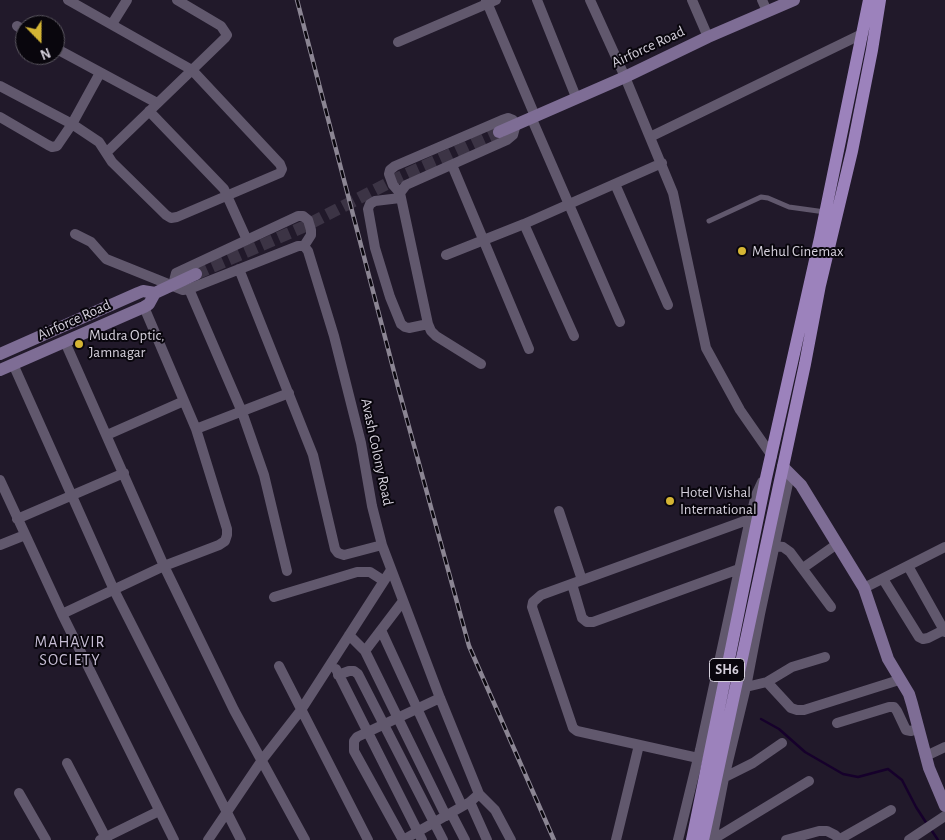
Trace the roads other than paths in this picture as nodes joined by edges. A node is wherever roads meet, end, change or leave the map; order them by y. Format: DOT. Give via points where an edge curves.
graph roads {
  1 [pos="68,0"];
  2 [pos="127,0"];
  3 [pos="178,0"];
  4 [pos="537,0"];
  5 [pos="590,0"];
  6 [pos="692,0"];
  7 [pos="794,0"];
  8 [pos="869,0"];
  9 [pos="880,0"];
  10 [pos="490,1"];
  11 [pos="765,6"];
  12 [pos="112,24"];
  13 [pos="862,34"];
  14 [pos="708,37"];
  15 [pos="398,42"];
  16 [pos="65,54"];
  17 [pos="192,70"];
  18 [pos="100,73"];
  19 [pos="625,77"];
  20 [pos="0,86"];
  21 [pos="576,97"];
  22 [pos="157,103"];
  23 [pos="149,111"];
  24 [pos="533,116"];
  25 [pos="0,117"];
  26 [pos="72,124"];
  27 [pos="516,124"];
  28 [pos="499,132"];
  29 [pos="650,137"];
  30 [pos="107,152"];
  31 [pos="662,163"];
  32 [pos="452,165"];
  33 [pos="615,184"];
  34 [pos="227,195"];
  35 [pos="400,195"];
  36 [pos="569,204"];
  37 [pos="826,212"];
  38 [pos="709,221"];
  39 [pos="524,224"];
  40 [pos="75,234"];
  41 [pos="247,240"];
  42 [pos="482,241"];
  43 [pos="304,246"];
  44 [pos="446,255"];
  45 [pos="239,269"];
  46 [pos="196,274"];
  47 [pos="173,285"];
  48 [pos="189,289"];
  49 [pos="155,293"];
  50 [pos="668,305"];
  51 [pos="144,307"];
  52 [pos="620,322"];
  53 [pos="428,324"];
  54 [pos="574,336"];
  55 [pos="65,342"];
  56 [pos="529,349"];
  57 [pos="0,354"];
  58 [pos="13,364"];
  59 [pos="481,364"];
  60 [pos="0,370"];
  61 [pos="289,393"];
  62 [pos="184,401"];
  63 [pos="242,412"];
  64 [pos="196,429"];
  65 [pos="107,435"];
  66 [pos="772,456"];
  67 [pos="786,470"];
  68 [pos="124,473"];
  69 [pos="766,478"];
  70 [pos="1,487"];
  71 [pos="72,496"];
  72 [pos="558,511"];
  73 [pos="17,519"];
  74 [pos="750,519"];
  75 [pos="24,534"];
  76 [pos="837,544"];
  77 [pos="382,545"];
  78 [pos="0,546"];
  79 [pos="774,546"];
  80 [pos="945,547"];
  81 [pos="164,566"];
  82 [pos="908,566"];
  83 [pos="803,568"];
  84 [pos="739,569"];
  85 [pos="391,570"];
  86 [pos="287,571"];
  87 [pos="883,579"];
  88 [pos="582,580"];
  89 [pos="384,581"];
  90 [pos="572,584"];
  91 [pos="864,588"];
  92 [pos="114,590"];
  93 [pos="274,597"];
  94 [pos="403,601"];
  95 [pos="831,607"];
  96 [pos="62,614"];
  97 [pos="381,630"];
  98 [pos="945,631"];
  99 [pos="350,635"];
  100 [pos="366,651"];
  101 [pos="825,657"];
  102 [pos="332,662"];
  103 [pos="279,666"];
  104 [pos="338,674"];
  105 [pos="899,680"];
  106 [pos="767,682"];
  107 [pos="746,687"];
  108 [pos="440,698"];
  109 [pos="417,708"];
  110 [pos="302,710"];
  111 [pos="399,716"];
  112 [pos="837,723"];
  113 [pos="384,724"];
  114 [pos="919,728"];
  115 [pos="367,732"];
  116 [pos="782,743"];
  117 [pos="639,745"];
  118 [pos="945,746"];
  119 [pos="926,756"];
  120 [pos="698,758"];
  121 [pos="262,760"];
  122 [pos="67,763"];
  123 [pos="724,778"];
  124 [pos="809,781"];
  125 [pos="690,788"];
  126 [pos="19,793"];
  127 [pos="479,794"];
  128 [pos="466,804"];
  129 [pos="945,806"];
  130 [pos="891,810"];
  131 [pos="159,811"];
  132 [pos="227,813"];
  133 [pos="449,814"];
  134 [pos="941,818"];
  135 [pos="433,823"];
  136 [pos="420,836"];
  137 [pos="104,839"];
  138 [pos="46,840"];
  139 [pos="174,840"];
  140 [pos="208,840"];
  141 [pos="241,840"];
  142 [pos="305,840"];
  143 [pos="368,840"];
  144 [pos="403,840"];
  145 [pos="443,840"];
  146 [pos="465,840"];
  147 [pos="487,840"];
  148 [pos="511,840"];
  149 [pos="616,840"];
  150 [pos="678,840"];
  151 [pos="692,840"];
  152 [pos="703,840"];
  153 [pos="712,840"];
  154 [pos="786,840"];
  155 [pos="840,840"];
  156 [pos="908,840"];
  1 -- 12 [label="street"];
  2 -- 12 [label="street"];
  3 -- 17 [label="street" via="221,26 227,35"];
  4 -- 21 [label="street"];
  5 -- 19 [label="street"];
  6 -- 14 [label="street"];
  7 -- 11 [label="main road, Airforce Road"];
  8 -- 13 [label="main road, SH6"];
  9 -- 67 [label="main road, SH6" via="852,151 820,285"];
  10 -- 15 [label="street"];
  10 -- 24 [label="street"];
  11 -- 14 [label="main road, Airforce Road"];
  12 -- 17 [label="street"];
  13 -- 29 [label="street"];
  13 -- 37 [label="main road, SH6"];
  14 -- 19 [label="main road, Airforce Road"];
  16 -- 18 [label="street"];
  17 -- 22 [label="street"];
  17 -- 34 [label="street" via="282,169 276,176"];
  18 -- 22 [label="street"];
  18 -- 26 [label="street"];
  19 -- 21 [label="main road, Airforce Road"];
  19 -- 29 [label="street"];
  20 -- 26 [label="street"];
  21 -- 24 [label="main road, Airforce Road"];
  22 -- 23 [label="street"];
  23 -- 30 [label="street"];
  23 -- 34 [label="street"];
  24 -- 27 [label="main road, Airforce Road"];
  24 -- 36 [label="street"];
  25 -- 26 [label="street" via="52,147 61,142"];
  26 -- 30 [label="street" via="99,142"];
  27 -- 28 [label="main road, Airforce Road"];
  27 -- 32 [label="street" via="513,136 507,140"];
  27 -- 35 [label="street" via="508,118 502,120 395,166 389,174"];
  29 -- 31 [label="street"];
  30 -- 34 [label="street" via="112,162 171,218"];
  31 -- 33 [label="street"];
  31 -- 66 [label="street" via="675,202 703,341 740,410"];
  32 -- 35 [label="street" via="406,185"];
  32 -- 42 [label="street"];
  33 -- 36 [label="street"];
  33 -- 50 [label="street"];
  34 -- 41 [label="street"];
  35 -- 53 [label="street"];
  35 -- 53 [label="street" via="370,204 368,209 375,248 390,298 402,324 410,328"];
  36 -- 39 [label="street"];
  36 -- 52 [label="street"];
  37 -- 38 [label="lane" via="789,207 761,197"];
  37 -- 66 [label="main road, SH6"];
  39 -- 42 [label="street"];
  39 -- 54 [label="street"];
  40 -- 47 [label="street" via="91,242 106,259"];
  41 -- 43 [label="street" via="303,216 311,230"];
  41 -- 47 [label="street" via="176,273"];
  42 -- 44 [label="street"];
  42 -- 56 [label="street"];
  43 -- 45 [label="street"];
  43 -- 77 [label="street, Avash Colony Road" via="334,336"];
  45 -- 48 [label="street"];
  45 -- 61 [label="street"];
  46 -- 47 [label="main road, Airforce Road"];
  47 -- 48 [label="street"];
  47 -- 49 [label="main road, Airforce Road"];
  48 -- 63 [label="street"];
  49 -- 51 [label="main road, Airforce Road"];
  49 -- 57 [label="main road, Airforce Road" via="143,291"];
  51 -- 55 [label="main road, Airforce Road"];
  51 -- 62 [label="street"];
  53 -- 59 [label="street" via="436,336"];
  55 -- 58 [label="main road, Airforce Road"];
  55 -- 65 [label="street"];
  58 -- 60 [label="main road, Airforce Road"];
  58 -- 71 [label="street"];
  61 -- 63 [label="street"];
  61 -- 77 [label="street" via="316,464 338,554"];
  62 -- 64 [label="street"];
  62 -- 65 [label="street"];
  63 -- 64 [label="street"];
  63 -- 86 [label="street" via="266,482"];
  64 -- 81 [label="street" via="227,536 219,545"];
  65 -- 68 [label="street"];
  66 -- 69 [label="main road, SH6"];
  67 -- 76 [label="main road" via="801,485"];
  67 -- 79 [label="street"];
  67 -- 152 [label="main road, SH6" via="776,500"];
  68 -- 71 [label="street"];
  68 -- 81 [label="street"];
  69 -- 74 [label="street" via="758,490"];
  69 -- 151 [label="main road, SH6"];
  70 -- 73 [label="street"];
  71 -- 73 [label="street"];
  71 -- 92 [label="street"];
  72 -- 88 [label="street"];
  73 -- 75 [label="street"];
  74 -- 84 [label="street"];
  74 -- 88 [label="street"];
  75 -- 78 [label="street"];
  75 -- 96 [label="street"];
  76 -- 83 [label="street"];
  76 -- 91 [label="main road"];
  77 -- 85 [label="street, Avash Colony Road"];
  79 -- 83 [label="street" via="787,549"];
  79 -- 107 [label="street"];
  80 -- 82 [label="street"];
  81 -- 92 [label="street"];
  81 -- 121 [label="street"];
  82 -- 87 [label="street"];
  82 -- 98 [label="street"];
  83 -- 95 [label="street"];
  84 -- 90 [label="street" via="593,622 582,618"];
  84 -- 120 [label="street"];
  85 -- 89 [label="street"];
  85 -- 94 [label="street, Avash Colony Road"];
  87 -- 91 [label="street"];
  87 -- 98 [label="street" via="919,637 928,638"];
  88 -- 90 [label="street"];
  89 -- 93 [label="street" via="370,572 357,572"];
  89 -- 99 [label="street"];
  90 -- 117 [label="street" via="536,598 532,607 569,722 577,731"];
  91 -- 105 [label="main road" via="888,659"];
  92 -- 96 [label="street"];
  92 -- 132 [label="street"];
  94 -- 97 [label="street"];
  94 -- 108 [label="street, Avash Colony Road"];
  96 -- 131 [label="street"];
  97 -- 100 [label="street"];
  97 -- 109 [label="street"];
  99 -- 100 [label="street"];
  99 -- 102 [label="street"];
  100 -- 111 [label="street"];
  101 -- 106 [label="street" via="792,667"];
  102 -- 104 [label="street"];
  102 -- 110 [label="street"];
  103 -- 110 [label="street"];
  104 -- 113 [label="street" via="354,671 358,674"];
  104 -- 115 [label="street"];
  105 -- 106 [label="street" via="804,710 791,708"];
  105 -- 114 [label="main road" via="909,694"];
  106 -- 107 [label="street"];
  107 -- 123 [label="street"];
  108 -- 109 [label="street"];
  108 -- 127 [label="street, Avash Colony Road"];
  109 -- 111 [label="street"];
  109 -- 128 [label="street"];
  110 -- 121 [label="street"];
  110 -- 143 [label="street"];
  111 -- 113 [label="street"];
  111 -- 133 [label="street"];
  112 -- 114 [label="street" via="894,707 906,730"];
  113 -- 115 [label="street"];
  113 -- 135 [label="street"];
  114 -- 119 [label="main road"];
  115 -- 136 [label="street"];
  115 -- 144 [label="street" via="354,741 354,751"];
  116 -- 123 [label="street"];
  117 -- 120 [label="street"];
  117 -- 149 [label="street"];
  118 -- 119 [label="street"];
  119 -- 129 [label="main road"];
  120 -- 125 [label="street"];
  121 -- 132 [label="street"];
  121 -- 142 [label="street"];
  122 -- 137 [label="street"];
  123 -- 125 [label="street"];
  123 -- 153 [label="street"];
  124 -- 153 [label="street"];
  125 -- 150 [label="street"];
  126 -- 138 [label="street"];
  127 -- 128 [label="street"];
  127 -- 148 [label="street" via="495,810"];
  128 -- 133 [label="street"];
  128 -- 147 [label="street"];
  130 -- 155 [label="street"];
  131 -- 137 [label="street"];
  131 -- 139 [label="street"];
  132 -- 140 [label="street"];
  132 -- 141 [label="street"];
  133 -- 135 [label="street"];
  133 -- 146 [label="street"];
  134 -- 156 [label="street"];
  135 -- 136 [label="street"];
  135 -- 145 [label="street"];
  136 -- 144 [label="street"];
  154 -- 155 [label="street" via="819,831 836,835"];
}
